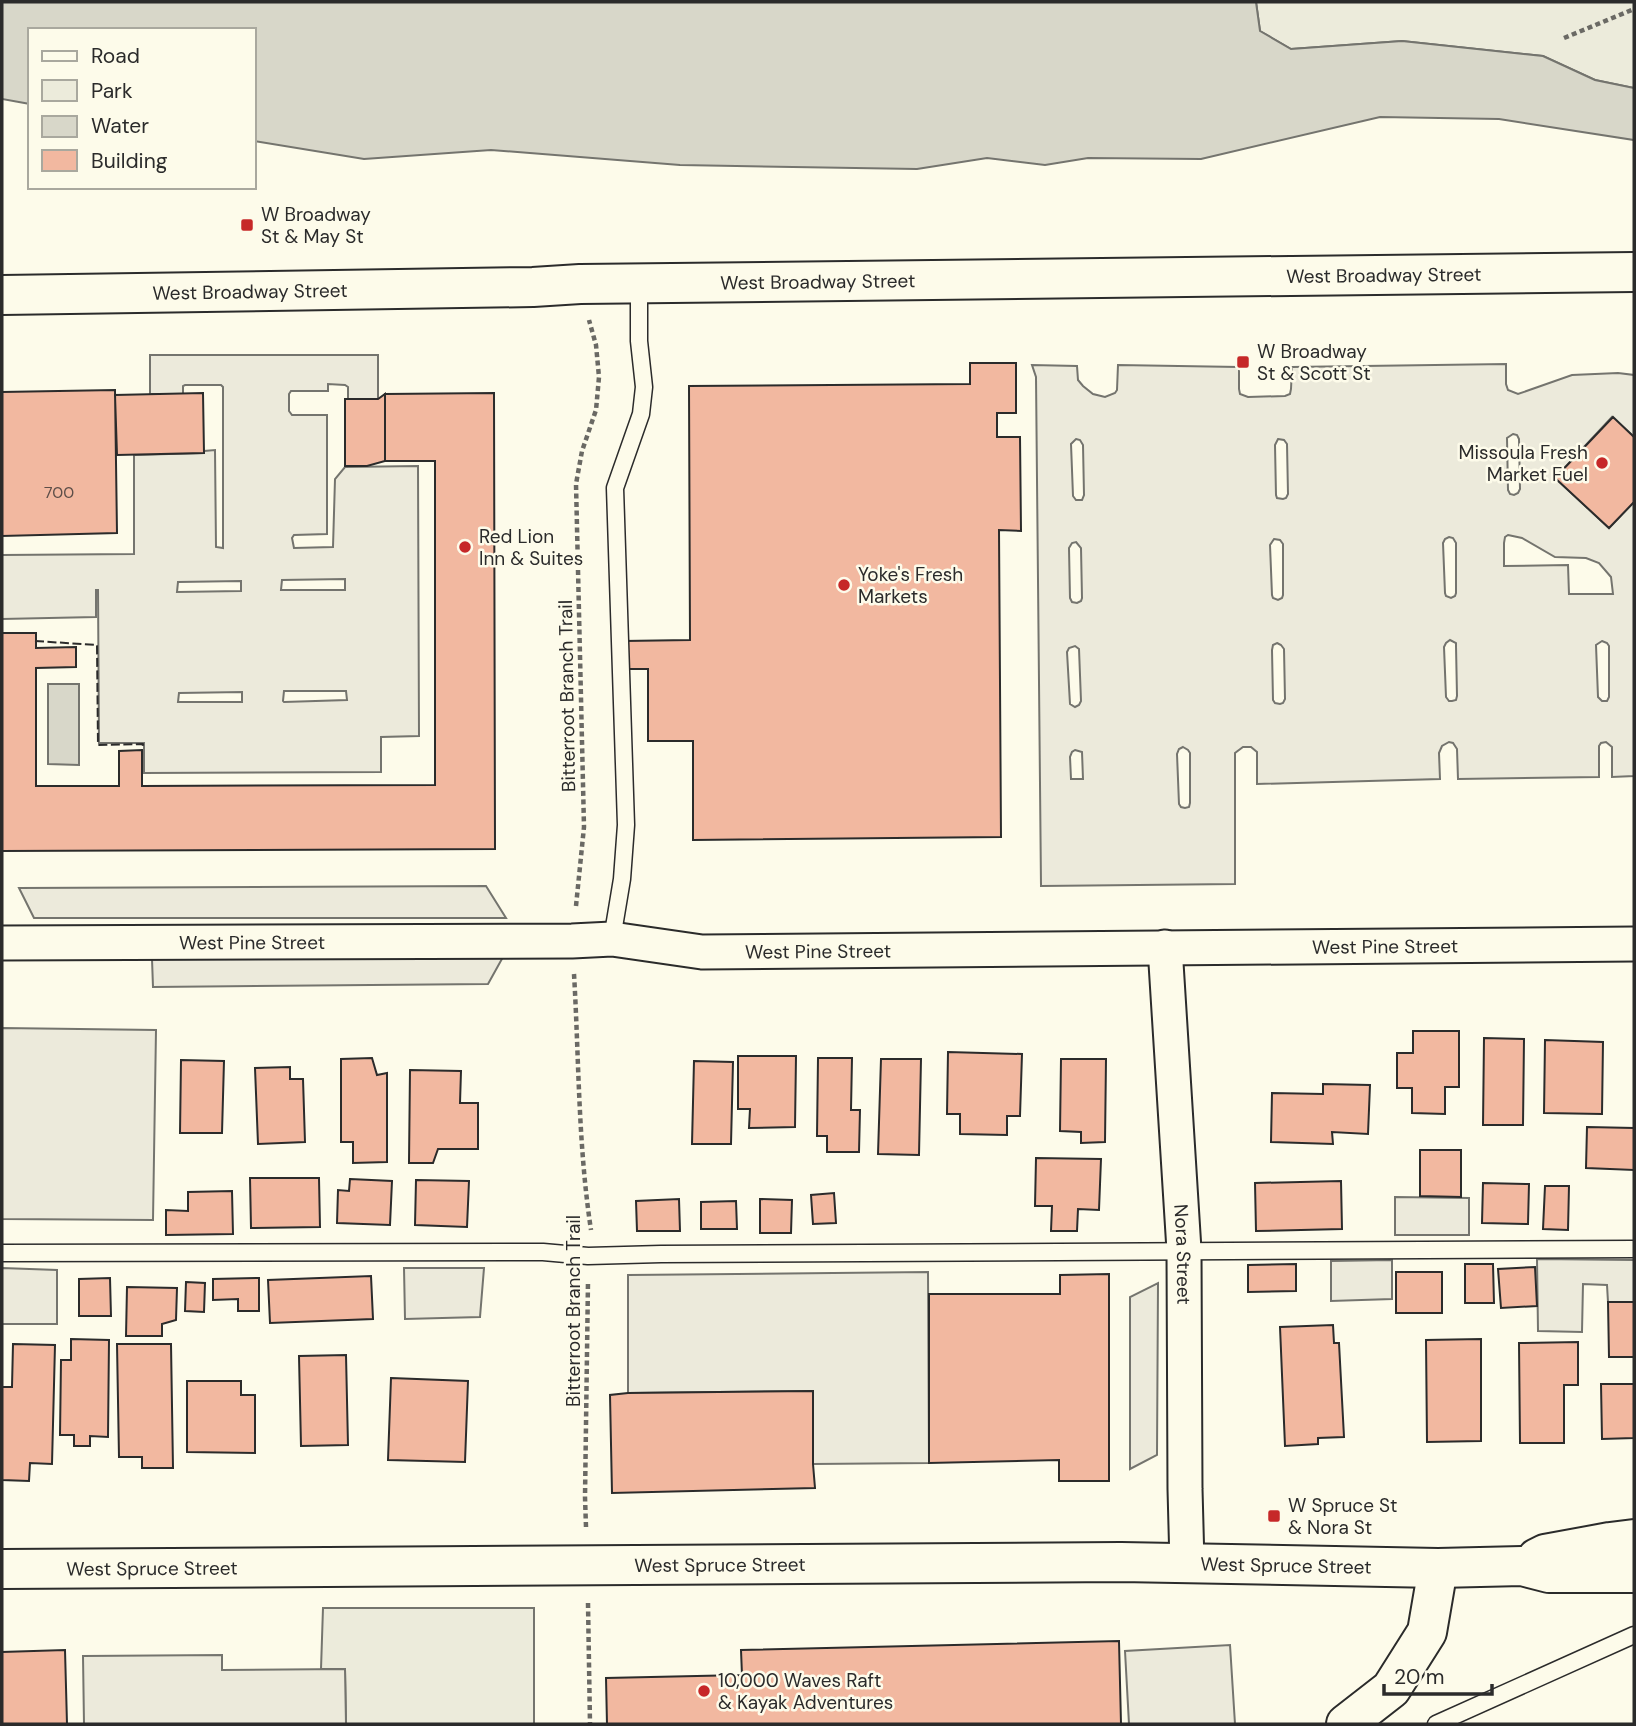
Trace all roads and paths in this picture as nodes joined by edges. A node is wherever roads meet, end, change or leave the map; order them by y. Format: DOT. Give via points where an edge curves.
graph roads {
  1 [pos="1634,9"];
  2 [pos="1564,38"];
  3 [pos="1634,272"];
  4 [pos="580,284"];
  5 [pos="639,284"];
  6 [pos="2,295"];
  7 [pos="576,902"];
  8 [pos="612,939"];
  9 [pos="2,943"];
  10 [pos="1634,944"];
  11 [pos="1165,947"];
  12 [pos="577,1013"];
  13 [pos="1634,1248"];
  14 [pos="1184,1250"];
  15 [pos="2,1253"];
  16 [pos="589,1255"];
  17 [pos="586,1525"];
  18 [pos="1634,1539"];
  19 [pos="1187,1564"];
  20 [pos="1522,1566"];
  21 [pos="1438,1568"];
  22 [pos="2,1569"];
  23 [pos="1634,1573"];
  24 [pos="589,1613"];
  25 [pos="1634,1635"];
  26 [pos="590,1724"];
  27 [pos="1346,1724"];
  28 [pos="1436,1724"];
  1 -- 2 [label="path"];
  3 -- 5 [label="main road, West Broadway Street"];
  4 -- 5 [label="main road, West Broadway Street"];
  4 -- 6 [label="main road, West Broadway Street"];
  4 -- 7 [label="path, Bitterroot Branch Trail" via="599,377 596,410 576,485 584,827"];
  5 -- 8 [label="lane" via="645,387 641,414 615,488 626,825"];
  8 -- 9 [label="street, West Pine Street"];
  8 -- 11 [label="street, West Pine Street" via="702,952"];
  10 -- 11 [label="street, West Pine Street"];
  11 -- 14 [label="street, Nora Street"];
  12 -- 16 [label="path, Bitterroot Branch Trail"];
  13 -- 14 [label="lane"];
  14 -- 16 [label="lane"];
  14 -- 19 [label="street, Nora Street"];
  15 -- 16 [label="lane"];
  16 -- 17 [label="path, Bitterroot Branch Trail"];
  18 -- 20 [label="main road" via="1545,1554"];
  19 -- 21 [label="main road, West Spruce Street"];
  19 -- 22 [label="main road, West Spruce Street"];
  20 -- 21 [label="main road, West Spruce Street"];
  20 -- 23 [label="main road" via="1549,1573"];
  21 -- 27 [label="main road" via="1427,1632 1391,1689"];
  24 -- 26 [label="path"];
  25 -- 28 [label="lane"];
}
